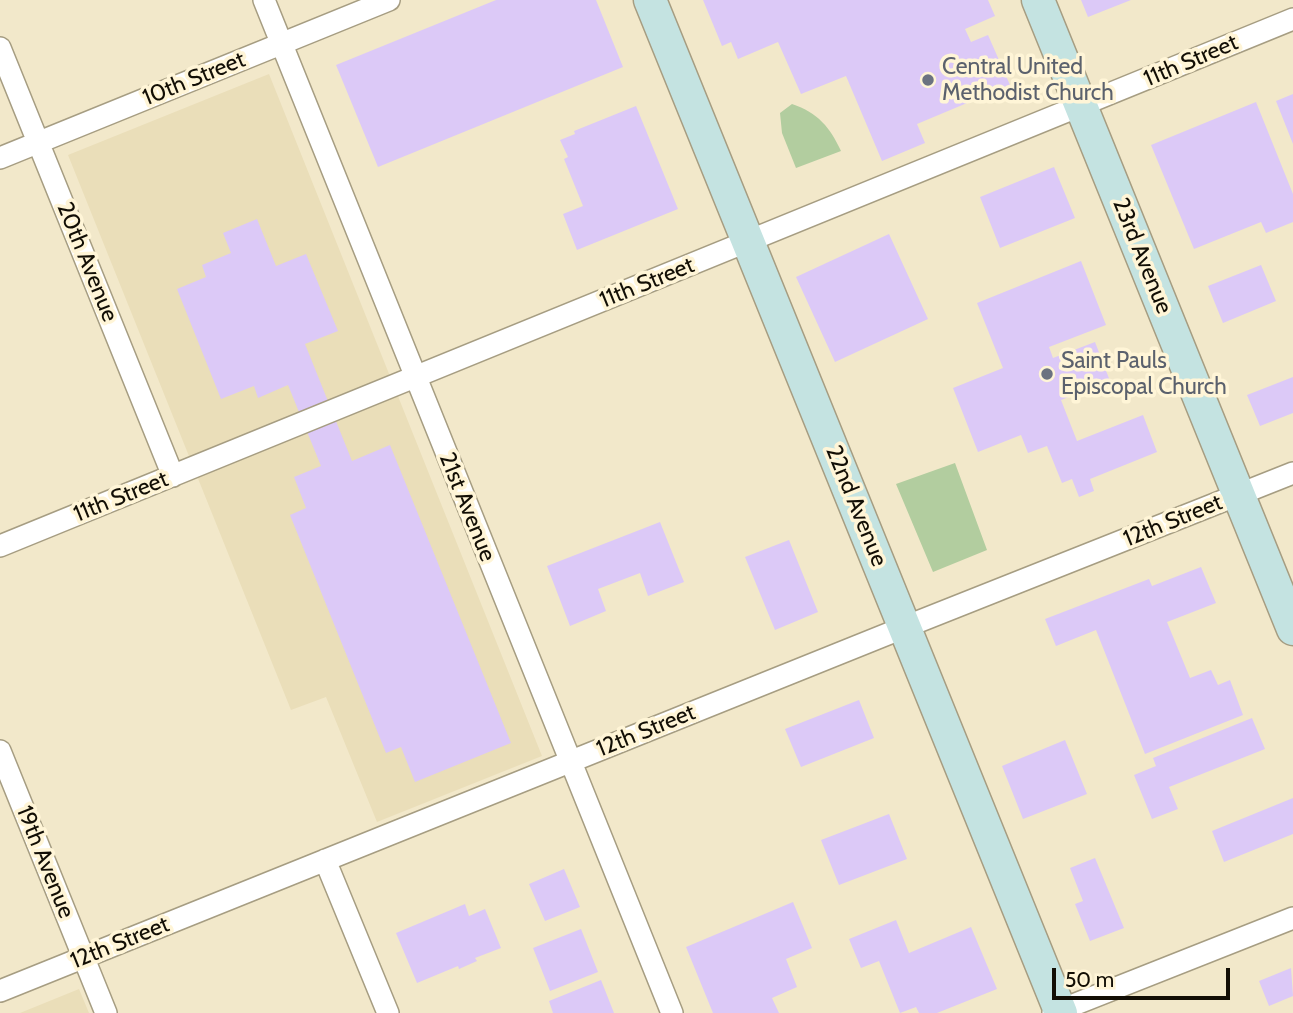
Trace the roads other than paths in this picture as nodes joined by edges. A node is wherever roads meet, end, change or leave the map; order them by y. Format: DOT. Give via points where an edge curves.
graph roads {
  1 [pos="264,0"];
  2 [pos="389,0"];
  3 [pos="650,0"];
  4 [pos="1038,0"];
  5 [pos="1293,19"];
  6 [pos="282,43"];
  7 [pos="0,48"];
  8 [pos="1081,107"];
  9 [pos="39,142"];
  10 [pos="0,158"];
  11 [pos="748,242"];
  12 [pos="415,377"];
  13 [pos="1293,473"];
  14 [pos="173,476"];
  15 [pos="1239,495"];
  16 [pos="0,546"];
  17 [pos="905,626"];
  18 [pos="1293,629"];
  19 [pos="0,751"];
  20 [pos="570,762"];
  21 [pos="326,860"];
  22 [pos="1293,918"];
  23 [pos="83,958"];
  24 [pos="0,991"];
  25 [pos="1058,1012"];
  26 [pos="106,1013"];
  27 [pos="388,1013"];
  28 [pos="672,1013"];
  1 -- 6 [label="street, 21st Avenue"];
  2 -- 6 [label="street, 10th Street"];
  3 -- 11 [label="main road, 22nd Avenue"];
  4 -- 8 [label="main road, 23rd Avenue"];
  5 -- 8 [label="street, 11th Street"];
  6 -- 9 [label="street, 10th Street"];
  6 -- 12 [label="street, 21st Avenue"];
  7 -- 9 [label="street, 20th Avenue"];
  8 -- 11 [label="street, 11th Street"];
  8 -- 15 [label="main road, 23rd Avenue"];
  9 -- 10 [label="street, 10th Street"];
  9 -- 14 [label="street, 20th Avenue"];
  11 -- 12 [label="street, 11th Street"];
  11 -- 17 [label="main road, 22nd Avenue"];
  12 -- 14 [label="street, 11th Street"];
  12 -- 20 [label="street, 21st Avenue"];
  13 -- 15 [label="street, 12th Street"];
  14 -- 16 [label="street, 11th Street"];
  15 -- 17 [label="street, 12th Street"];
  15 -- 18 [label="main road, 23rd Avenue"];
  17 -- 20 [label="street, 12th Street"];
  17 -- 25 [label="main road, 22nd Avenue"];
  19 -- 23 [label="street, 19th Avenue"];
  20 -- 21 [label="street, 12th Street"];
  20 -- 28 [label="street, 21st Avenue"];
  21 -- 23 [label="street, 12th Street"];
  21 -- 27 [label="street"];
  22 -- 25 [label="street"];
  23 -- 24 [label="street, 12th Street"];
  23 -- 26 [label="street, 19th Avenue"];
}
